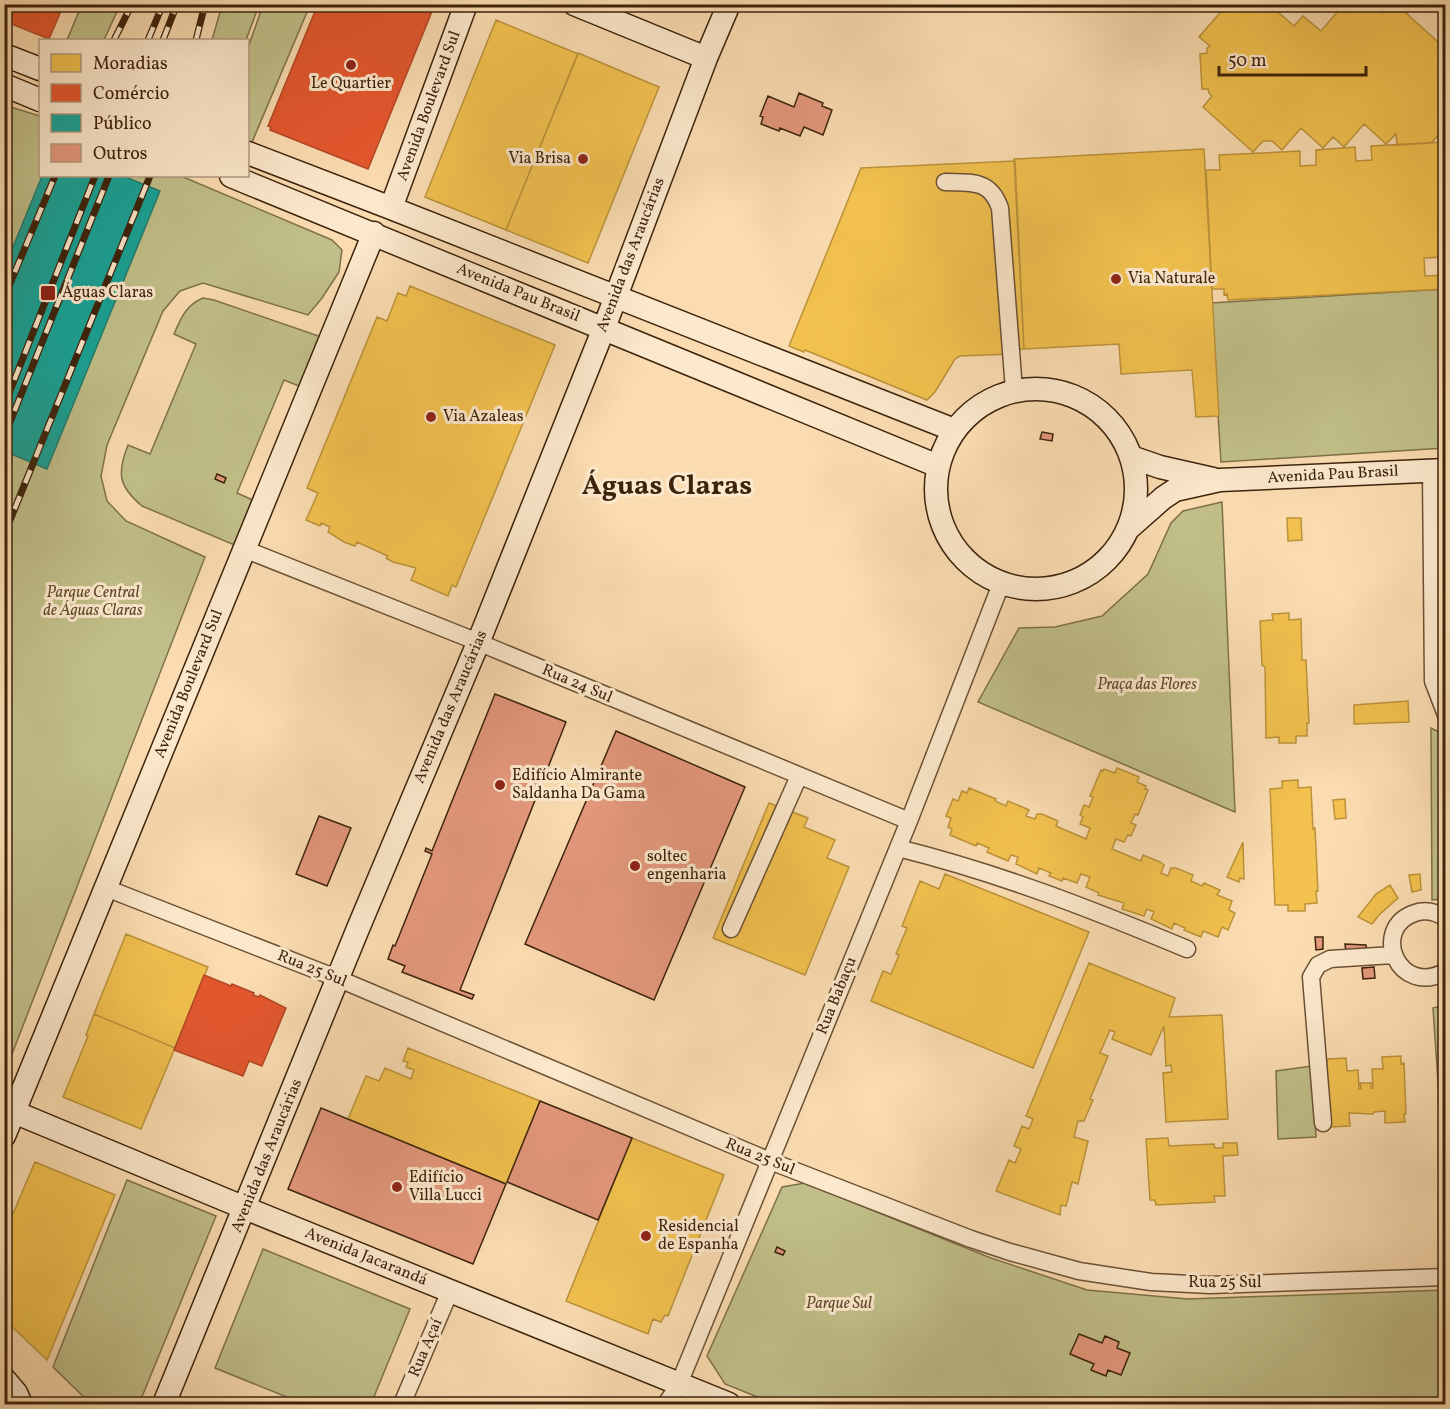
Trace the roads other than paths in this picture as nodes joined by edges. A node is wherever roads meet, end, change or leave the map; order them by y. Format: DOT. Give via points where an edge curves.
graph roads {
  1 [pos="466,4"];
  2 [pos="574,4"];
  3 [pos="729,4"];
  4 [pos="4,55"];
  5 [pos="706,58"];
  6 [pos="39,69"];
  7 [pos="4,85"];
  8 [pos="39,100"];
  9 [pos="249,153"];
  10 [pos="234,177"];
  11 [pos="945,182"];
  12 [pos="391,208"];
  13 [pos="374,233"];
  14 [pos="616,298"];
  15 [pos="604,328"];
  16 [pos="1014,390"];
  17 [pos="954,430"];
  18 [pos="1131,457"];
  19 [pos="938,466"];
  20 [pos="1438,471"];
  21 [pos="1220,480"];
  22 [pos="1127,530"];
  23 [pos="244,549"];
  24 [pos="1000,584"];
  25 [pos="478,643"];
  26 [pos="1446,714"];
  27 [pos="800,776"];
  28 [pos="909,821"];
  29 [pos="898,848"];
  30 [pos="106,888"];
  31 [pos="1443,915"];
  32 [pos="731,929"];
  33 [pos="1187,949"];
  34 [pos="1394,955"];
  35 [pos="1446,971"];
  36 [pos="339,979"];
  37 [pos="9,1110"];
  38 [pos="1323,1123"];
  39 [pos="4,1136"];
  40 [pos="770,1161"];
  41 [pos="246,1208"];
  42 [pos="1446,1277"];
  43 [pos="450,1292"];
  44 [pos="679,1384"];
  45 [pos="164,1404"];
  46 [pos="402,1404"];
  47 [pos="666,1404"];
  48 [pos="729,1404"];
  1 -- 12 [label="street, Avenida Boulevard Sul"];
  2 -- 5 [label="street"];
  3 -- 5 [label="street, Avenida das Araucárias"];
  4 -- 6 [label="street"];
  5 -- 14 [label="street, Avenida das Araucárias"];
  7 -- 8 [label="street"];
  9 -- 12 [label="street, Avenida Pau Brasil"];
  10 -- 13 [label="street, Avenida Pau Brasil"];
  11 -- 16 [label="street" via="978,184 996,196 1000,208"];
  12 -- 14 [label="street, Avenida Pau Brasil"];
  13 -- 15 [label="street, Avenida Pau Brasil"];
  13 -- 23 [label="street, Avenida Boulevard Sul"];
  14 -- 15 [label="street, Avenida das Araucárias"];
  14 -- 17 [label="street, Avenida Pau Brasil"];
  15 -- 19 [label="street, Avenida Pau Brasil"];
  15 -- 25 [label="street, Avenida das Araucárias"];
  16 -- 17 [label="street" via="981,405"];
  16 -- 18 [label="street" via="1051,389 1085,401 1113,424"];
  17 -- 19 [label="street"];
  18 -- 21 [label="street, Avenida Pau Brasil"];
  18 -- 22 [label="street" via="1136,481"];
  19 -- 24 [label="street" via="936,498 943,528 960,554"];
  20 -- 21 [label="street, Avenida Pau Brasil"];
  20 -- 26 [label="street" via="1433,681"];
  21 -- 22 [label="street, Avenida Pau Brasil" via="1175,490"];
  22 -- 24 [label="street" via="1107,559 1079,579 1047,589"];
  23 -- 25 [label="street, Rua 24 Sul"];
  23 -- 30 [label="street, Avenida Boulevard Sul"];
  24 -- 28 [label="street, Rua Babaçu"];
  25 -- 27 [label="street, Rua 24 Sul"];
  25 -- 36 [label="street, Avenida das Araucárias"];
  27 -- 28 [label="street, Rua 24 Sul"];
  27 -- 32 [label="street"];
  28 -- 29 [label="street, Rua Babaçu"];
  29 -- 33 [label="street" via="1013,881"];
  29 -- 40 [label="street, Rua Babaçu"];
  30 -- 36 [label="street, Rua 25 Sul"];
  30 -- 37 [label="street, Avenida Boulevard Sul"];
  31 -- 34 [label="street" via="1428,911 1407,916 1394,933"];
  34 -- 35 [label="street" via="1398,964 1416,977 1427,978"];
  34 -- 38 [label="street" via="1330,959 1318,965 1311,976"];
  36 -- 40 [label="street, Rua 25 Sul"];
  36 -- 41 [label="street, Avenida das Araucárias"];
  37 -- 39 [label="street, Avenida Boulevard Sul"];
  37 -- 41 [label="street, Avenida Jacarandá"];
  40 -- 42 [label="street, Rua 25 Sul" via="971,1239 1079,1271 1151,1282 1210,1285"];
  40 -- 44 [label="street, Rua Babaçu"];
  41 -- 43 [label="street, Avenida Jacarandá"];
  41 -- 45 [label="street, Avenida das Araucárias"];
  43 -- 44 [label="street, Avenida Jacarandá"];
  43 -- 46 [label="street, Rua Açaí"];
  44 -- 47 [label="street, Rua Babaçu"];
  44 -- 48 [label="street, Avenida Jacarandá"];
}
